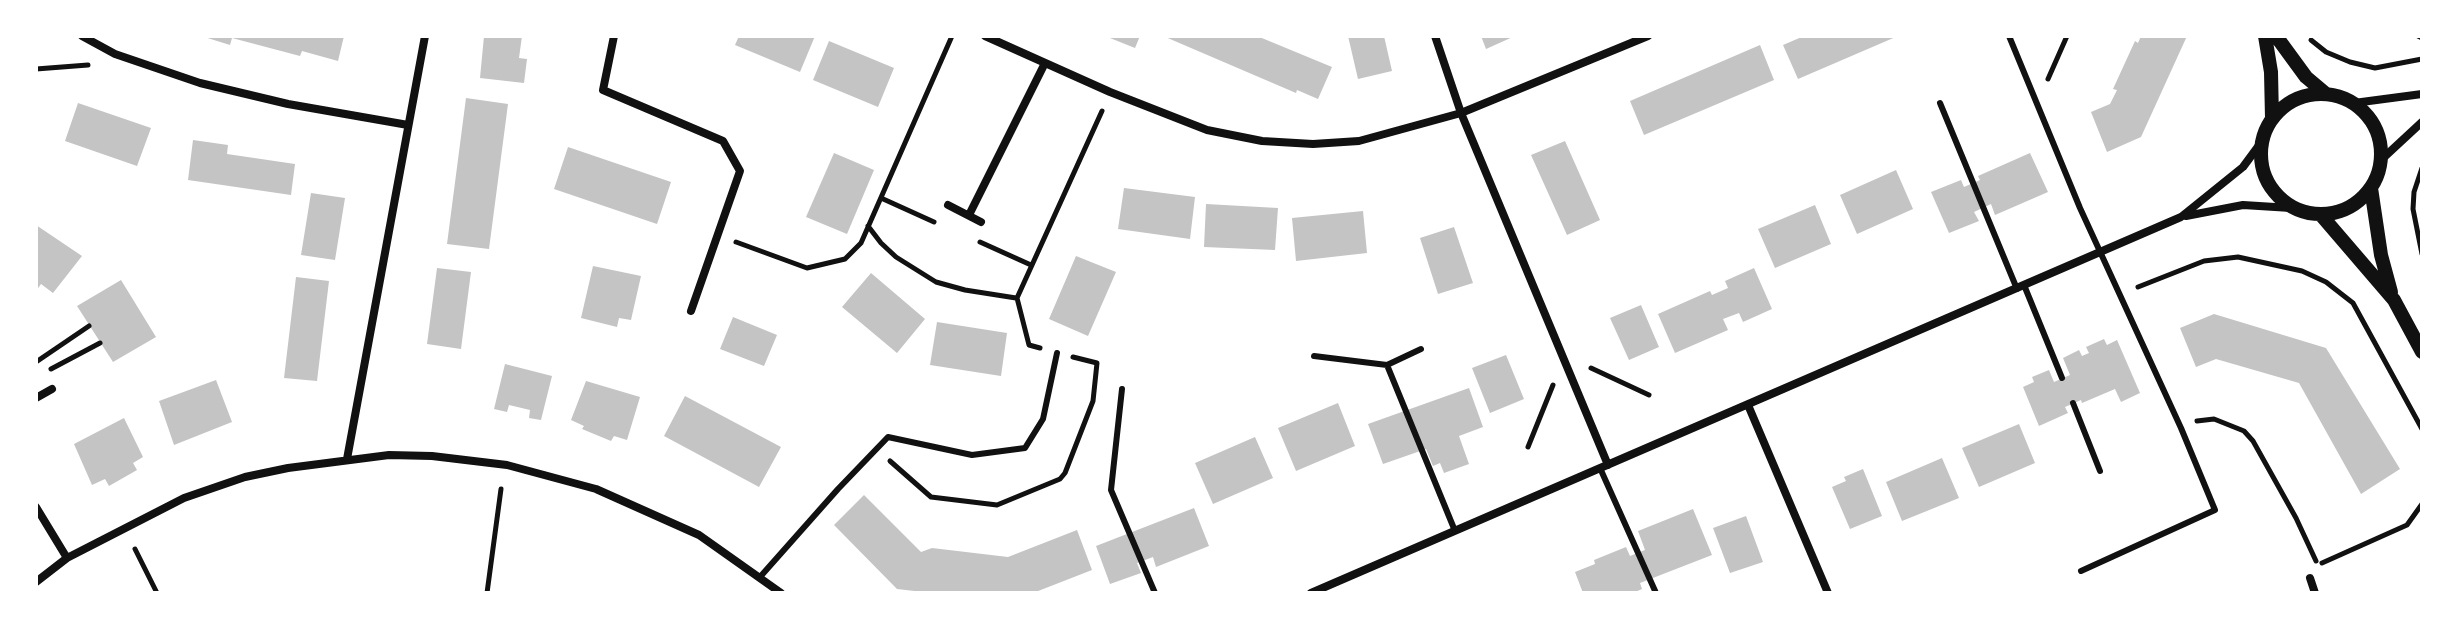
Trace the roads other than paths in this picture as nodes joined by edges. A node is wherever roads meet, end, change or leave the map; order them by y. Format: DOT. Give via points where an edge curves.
graph roads {
  1 [pos="82,36"];
  2 [pos="425,36"];
  3 [pos="614,36"];
  4 [pos="985,36"];
  5 [pos="1435,36"];
  6 [pos="1648,36"];
  7 [pos="2009,36"];
  8 [pos="2265,36"];
  9 [pos="2276,36"];
  10 [pos="1045,63"];
  11 [pos="2325,93"];
  12 [pos="2422,94"];
  13 [pos="1940,103"];
  14 [pos="2354,103"];
  15 [pos="1461,113"];
  16 [pos="2272,118"];
  17 [pos="2422,122"];
  18 [pos="408,125"];
  19 [pos="2260,144"];
  20 [pos="2381,160"];
  21 [pos="2371,188"];
  22 [pos="948,205"];
  23 [pos="2291,208"];
  24 [pos="969,215"];
  25 [pos="2321,215"];
  26 [pos="2181,217"];
  27 [pos="981,222"];
  28 [pos="2101,253"];
  29 [pos="2020,287"];
  30 [pos="2394,300"];
  31 [pos="691,311"];
  32 [pos="1421,349"];
  33 [pos="2422,352"];
  34 [pos="1057,353"];
  35 [pos="1314,356"];
  36 [pos="1387,365"];
  37 [pos="2062,378"];
  38 [pos="52,389"];
  39 [pos="1122,389"];
  40 [pos="36,398"];
  41 [pos="2073,403"];
  42 [pos="1748,405"];
  43 [pos="347,459"];
  44 [pos="1604,467"];
  45 [pos="2100,471"];
  46 [pos="36,507"];
  47 [pos="1455,531"];
  48 [pos="67,558"];
  49 [pos="2081,571"];
  50 [pos="760,577"];
  51 [pos="2310,578"];
  52 [pos="36,582"];
  53 [pos="781,593"];
  54 [pos="1155,593"];
  55 [pos="1311,593"];
  56 [pos="1656,593"];
  57 [pos="1828,593"];
  58 [pos="2315,593"];
  1 -- 18 [label="street" via="115,54 200,83"];
  2 -- 18 [label="street"];
  3 -- 31 [label="street" via="603,90 723,141 740,171"];
  4 -- 10 [label="street"];
  5 -- 15 [label="street"];
  6 -- 15 [label="street"];
  7 -- 28 [label="lane"];
  8 -- 16 [label="street"];
  9 -- 11 [label="street"];
  10 -- 15 [label="street" via="1207,130 1262,141 1359,141"];
  10 -- 24 [label="street"];
  11 -- 14 [label="street"];
  11 -- 16 [label="street" via="2305,95"];
  12 -- 14 [label="street"];
  13 -- 29 [label="lane"];
  14 -- 20 [label="street" via="2375,126"];
  15 -- 44 [label="street"];
  16 -- 19 [label="street"];
  17 -- 20 [label="street"];
  18 -- 43 [label="street"];
  19 -- 23 [label="street" via="2266,181"];
  19 -- 26 [label="street" via="2243,167"];
  20 -- 21 [label="street"];
  21 -- 25 [label="street" via="2349,207"];
  21 -- 30 [label="street"];
  22 -- 24 [label="street"];
  23 -- 25 [label="street"];
  23 -- 26 [label="street" via="2243,205"];
  24 -- 27 [label="street"];
  25 -- 30 [label="street"];
  26 -- 28 [label="street"];
  28 -- 29 [label="street"];
  28 -- 49 [label="lane" via="2215,510"];
  29 -- 37 [label="lane"];
  29 -- 42 [label="street"];
  30 -- 33 [label="street"];
  32 -- 36 [label="lane"];
  34 -- 50 [label="lane" via="1043,419 1025,448 972,455 888,437"];
  35 -- 36 [label="lane"];
  36 -- 47 [label="lane"];
  38 -- 40 [label="street"];
  39 -- 54 [label="lane" via="1111,490"];
  41 -- 45 [label="lane"];
  42 -- 44 [label="street"];
  42 -- 57 [label="street"];
  43 -- 48 [label="street" via="245,477 184,498"];
  43 -- 50 [label="street" via="432,456 507,465 596,489 699,535"];
  44 -- 47 [label="street"];
  44 -- 56 [label="lane"];
  46 -- 48 [label="street"];
  47 -- 55 [label="street"];
  48 -- 52 [label="street"];
  50 -- 53 [label="street"];
  51 -- 58 [label="street"];
}
